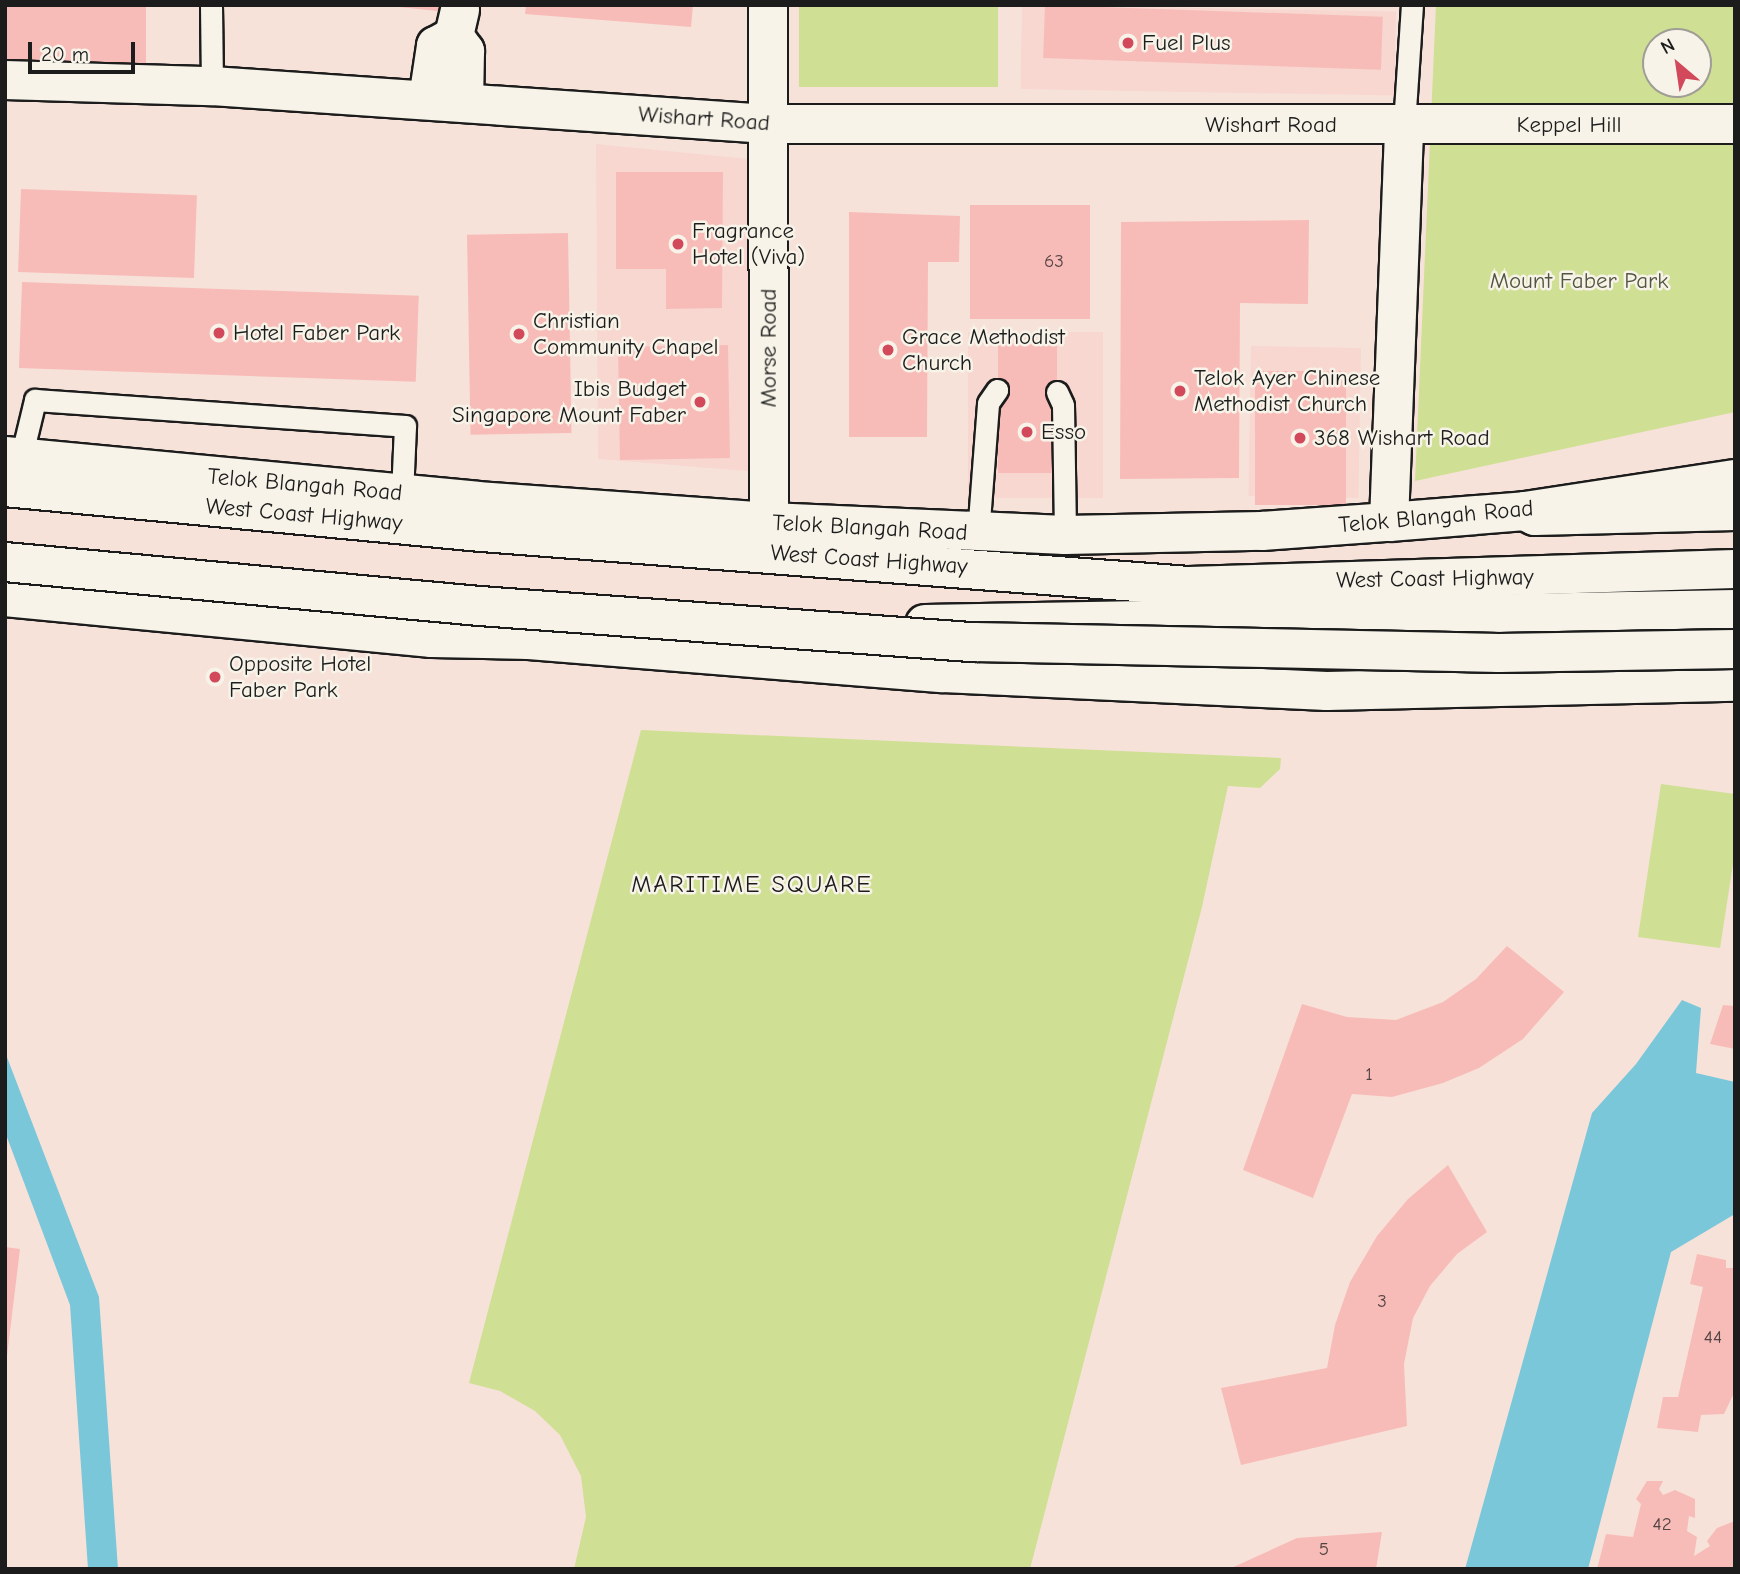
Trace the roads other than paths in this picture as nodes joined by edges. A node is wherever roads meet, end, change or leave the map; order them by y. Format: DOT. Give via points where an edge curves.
graph roads {
  1 [pos="211,5"];
  2 [pos="768,5"];
  3 [pos="1412,5"];
  4 [pos="457,23"];
  5 [pos="5,80"];
  6 [pos="212,86"];
  7 [pos="446,101"];
  8 [pos="768,124"];
  9 [pos="1735,124"];
  10 [pos="1404,125"];
  11 [pos="997,390"];
  12 [pos="1057,392"];
  13 [pos="10,467"];
  14 [pos="1735,479"];
  15 [pos="402,494"];
  16 [pos="1525,511"];
  17 [pos="1735,511"];
  18 [pos="769,522"];
  19 [pos="1389,522"];
  20 [pos="978,534"];
  21 [pos="1065,535"];
  22 [pos="5,562"];
  23 [pos="1735,569"];
  24 [pos="5,597"];
  25 [pos="1735,609"];
  26 [pos="529,639"];
  27 [pos="1735,649"];
  28 [pos="1735,682"];
  1 -- 6 [label="lane"];
  2 -- 8 [label="main road, Morse Road"];
  3 -- 10 [label="lane"];
  4 -- 7 [label="main road" via="436,46"];
  5 -- 6 [label="main road, Wishart Road"];
  6 -- 7 [label="main road, Wishart Road"];
  7 -- 8 [label="main road, Wishart Road"];
  8 -- 10 [label="main road, Wishart Road"];
  8 -- 18 [label="main road, Morse Road"];
  9 -- 10 [label="main road, Keppel Hill"];
  10 -- 19 [label="main road"];
  11 -- 20 [label="lane" via="988,403"];
  12 -- 21 [label="lane" via="1063,405"];
  13 -- 15 [label="main road, Telok Blangah Road"];
  13 -- 15 [label="lane" via="35,400 405,426"];
  13 -- 23 [label="main road, West Coast Highway" via="482,532 1189,586"];
  14 -- 16 [label="main road, Telok Blangah Road"];
  15 -- 18 [label="main road, Telok Blangah Road"];
  16 -- 17 [label="main road" via="1535,516"];
  16 -- 19 [label="main road, Telok Blangah Road"];
  18 -- 20 [label="main road, Telok Blangah Road"];
  19 -- 21 [label="main road, Telok Blangah Road" via="1262,531"];
  20 -- 21 [label="main road, Telok Blangah Road"];
  22 -- 27 [label="main road, bridge" via="481,606 975,642 1499,653"];
  24 -- 26 [label="main road" via="432,638"];
  25 -- 26 [label="main road" via="719,627"];
  26 -- 28 [label="main road" via="943,673 1327,691"];
}
